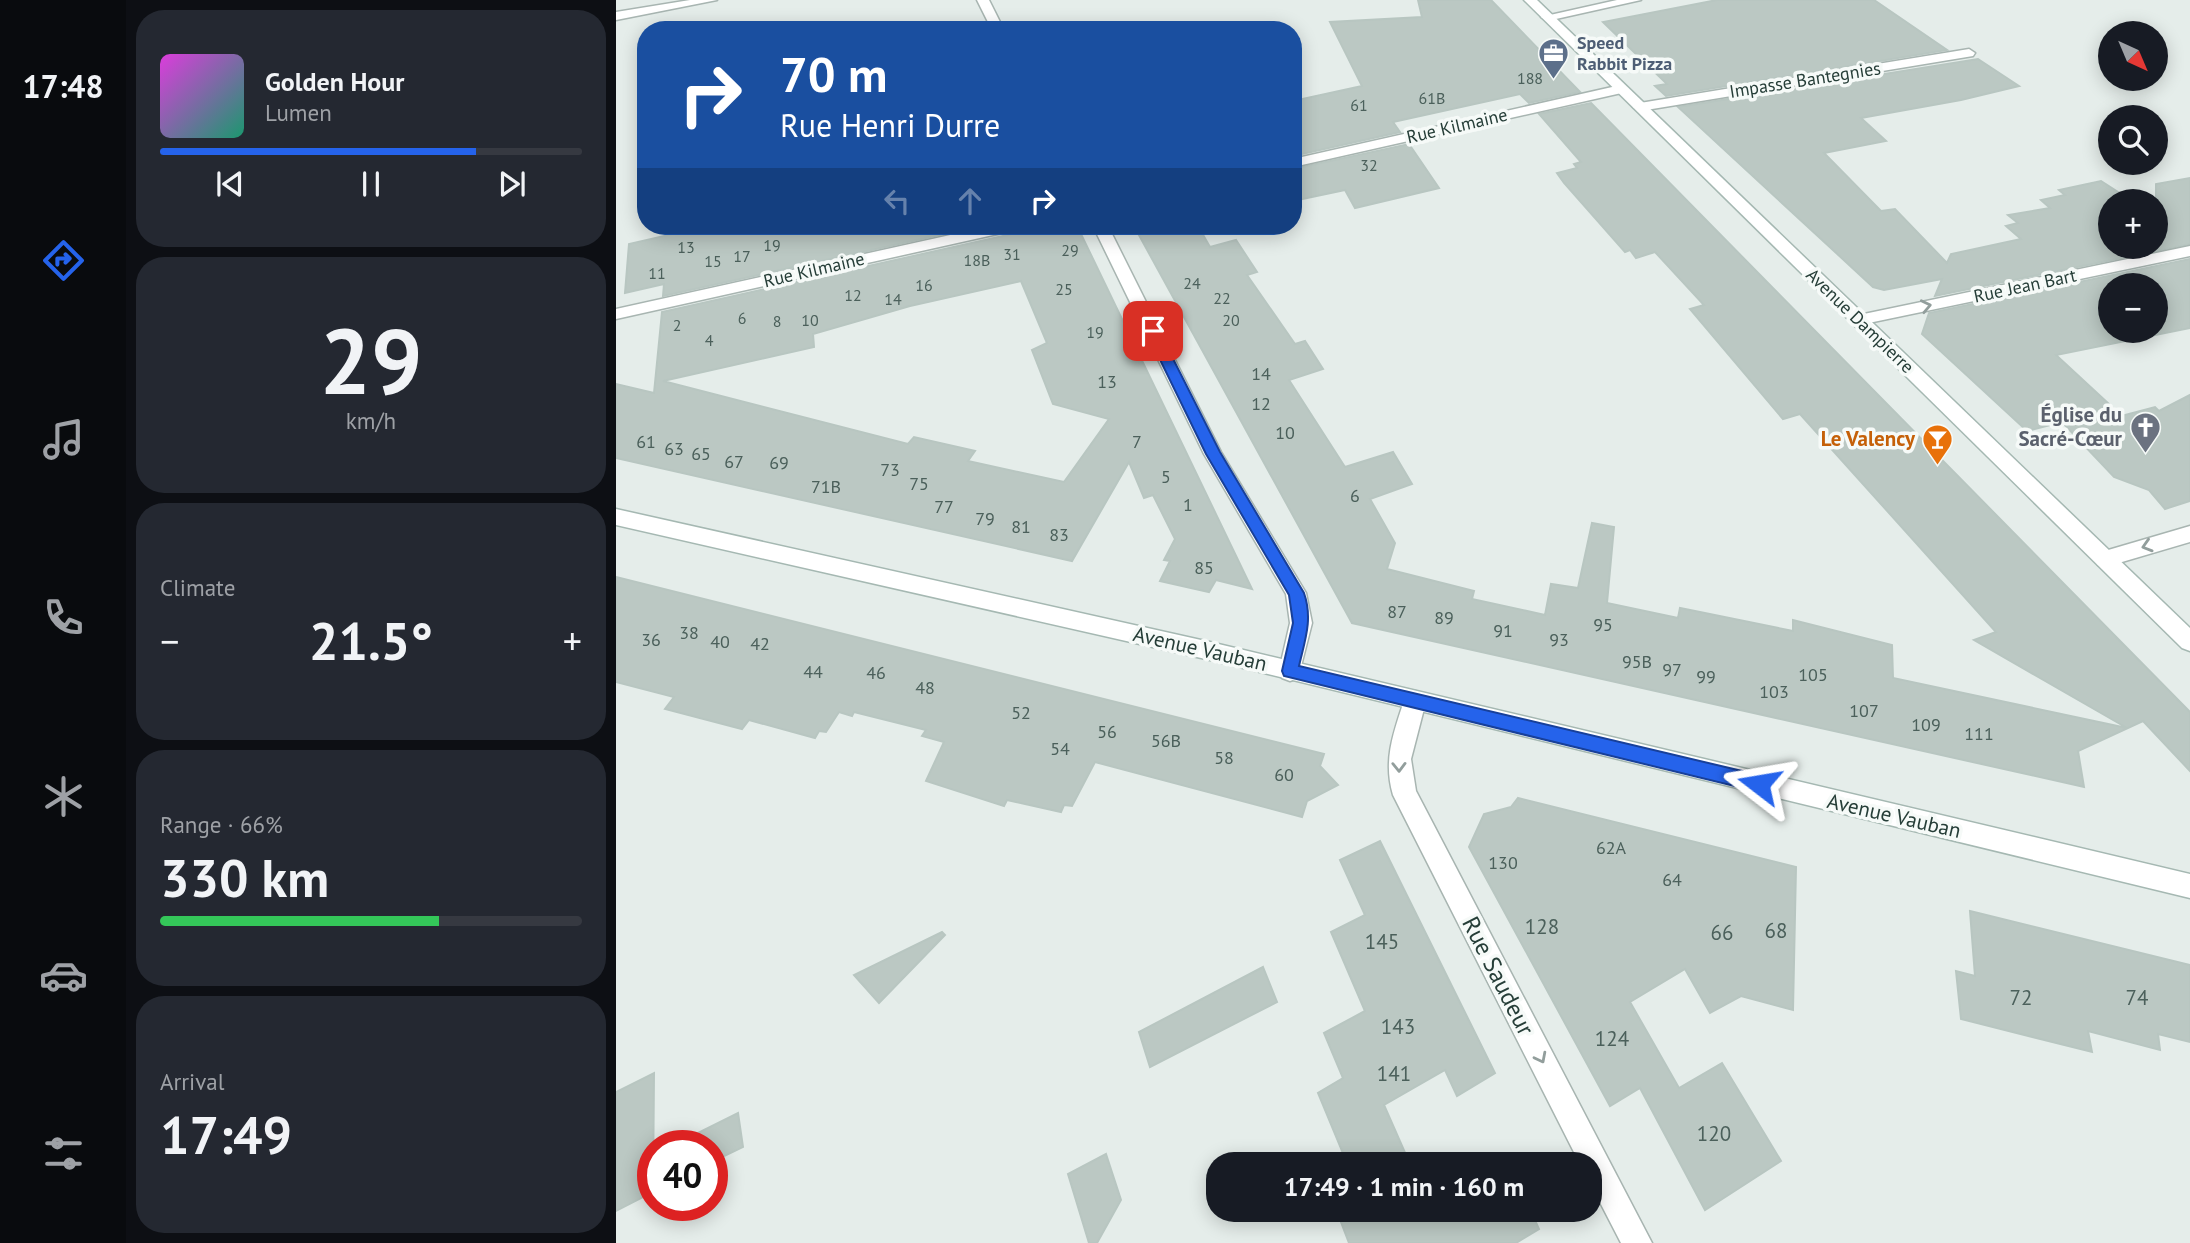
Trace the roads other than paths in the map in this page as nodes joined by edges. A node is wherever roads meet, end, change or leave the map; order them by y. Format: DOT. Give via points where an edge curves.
graph roads {
  1 [pos="711,0"];
  2 [pos="983,0"];
  3 [pos="1530,0"];
  4 [pos="1634,0"];
  5 [pos="616,16"];
  6 [pos="1547,16"];
  7 [pos="994,21"];
  8 [pos="1969,52"];
  9 [pos="1622,89"];
  10 [pos="1640,107"];
  11 [pos="1302,161"];
  12 [pos="971,235"];
  13 [pos="1104,235"];
  14 [pos="2190,251"];
  15 [pos="616,314"];
  16 [pos="1859,320"];
  17 [pos="616,517"];
  18 [pos="2190,534"];
  19 [pos="2105,559"];
  20 [pos="2190,642"];
  21 [pos="1290,671"];
  22 [pos="1415,701"];
  23 [pos="2190,886"];
  24 [pos="1637,1243"];
  1 -- 5 [label="street"];
  2 -- 7 [label="street"];
  3 -- 6 [label="street, Avenue Dampierre"];
  4 -- 6 [label="street"];
  6 -- 9 [label="street, Avenue Dampierre"];
  8 -- 10 [label="street, Impasse Bantegnies"];
  9 -- 10 [label="street, Avenue Dampierre"];
  9 -- 11 [label="street, Rue Kilmaine"];
  10 -- 16 [label="street, Avenue Dampierre"];
  12 -- 15 [label="street, Rue Kilmaine"];
  13 -- 21 [label="street" via="1213,454 1296,593 1301,623"];
  16 -- 14 [label="street, Rue Jean Bart, one-way"];
  16 -- 19 [label="street, Avenue Dampierre"];
  17 -- 21 [label="street, Avenue Vauban"];
  18 -- 19 [label="street, one-way"];
  19 -- 20 [label="street, Avenue Dampierre"];
  21 -- 22 [label="street, Avenue Vauban"];
  22 -- 23 [label="street, Avenue Vauban"];
  22 -- 24 [label="street, Rue Saudeur, one-way" via="1397,760 1405,795"];
}
